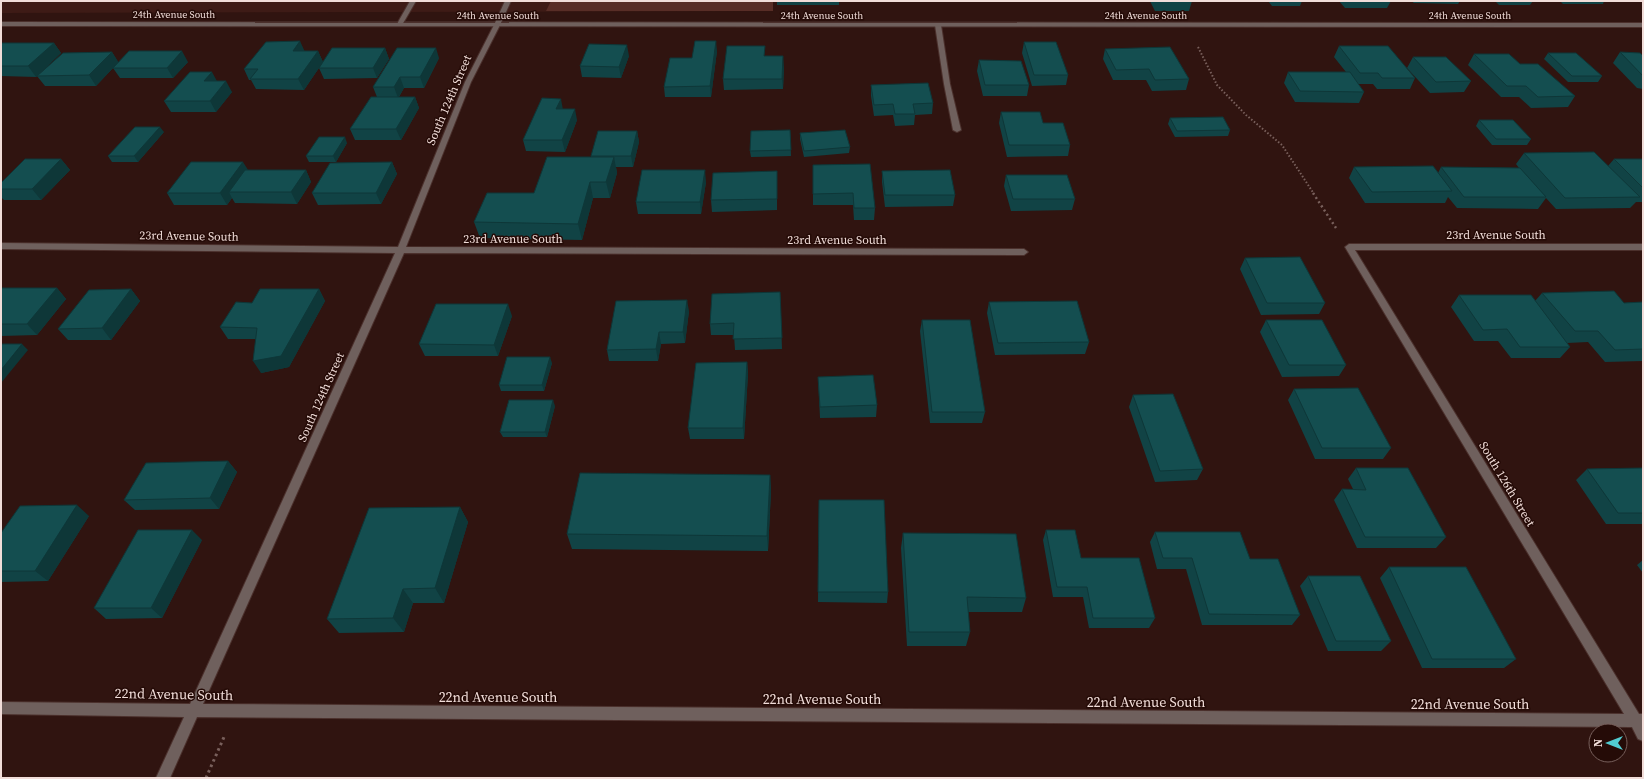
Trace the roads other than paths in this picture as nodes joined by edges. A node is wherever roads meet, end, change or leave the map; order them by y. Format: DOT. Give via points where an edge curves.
graph roads {
  1 [pos="412,1"];
  2 [pos="508,1"];
  3 [pos="1,24"];
  4 [pos="400,24"];
  5 [pos="497,25"];
  6 [pos="938,25"];
  7 [pos="1643,25"];
  8 [pos="957,130"];
  9 [pos="1,246"];
  10 [pos="1349,247"];
  11 [pos="1643,247"];
  12 [pos="401,250"];
  13 [pos="1024,252"];
  14 [pos="1,708"];
  15 [pos="194,711"];
  16 [pos="1639,721"];
  17 [pos="1643,734"];
  18 [pos="163,778"];
  1 -- 4 [label="street"];
  2 -- 5 [label="street, South 124th Street"];
  3 -- 4 [label="street, 24th Avenue South"];
  4 -- 5 [label="street, 24th Avenue South"];
  5 -- 6 [label="street, 24th Avenue South"];
  5 -- 12 [label="street, South 124th Street" via="468,82"];
  6 -- 7 [label="street, 24th Avenue South"];
  6 -- 8 [label="street" via="946,84"];
  9 -- 12 [label="street, 23rd Avenue South"];
  10 -- 11 [label="street, 23rd Avenue South"];
  10 -- 16 [label="street, South 126th Street"];
  12 -- 13 [label="street, 23rd Avenue South"];
  12 -- 15 [label="street, South 124th Street"];
  14 -- 15 [label="street, 22nd Avenue South"];
  15 -- 16 [label="street, 22nd Avenue South"];
  15 -- 18 [label="street, South 124th Street"];
  16 -- 17 [label="street, South 126th Street"];
}
